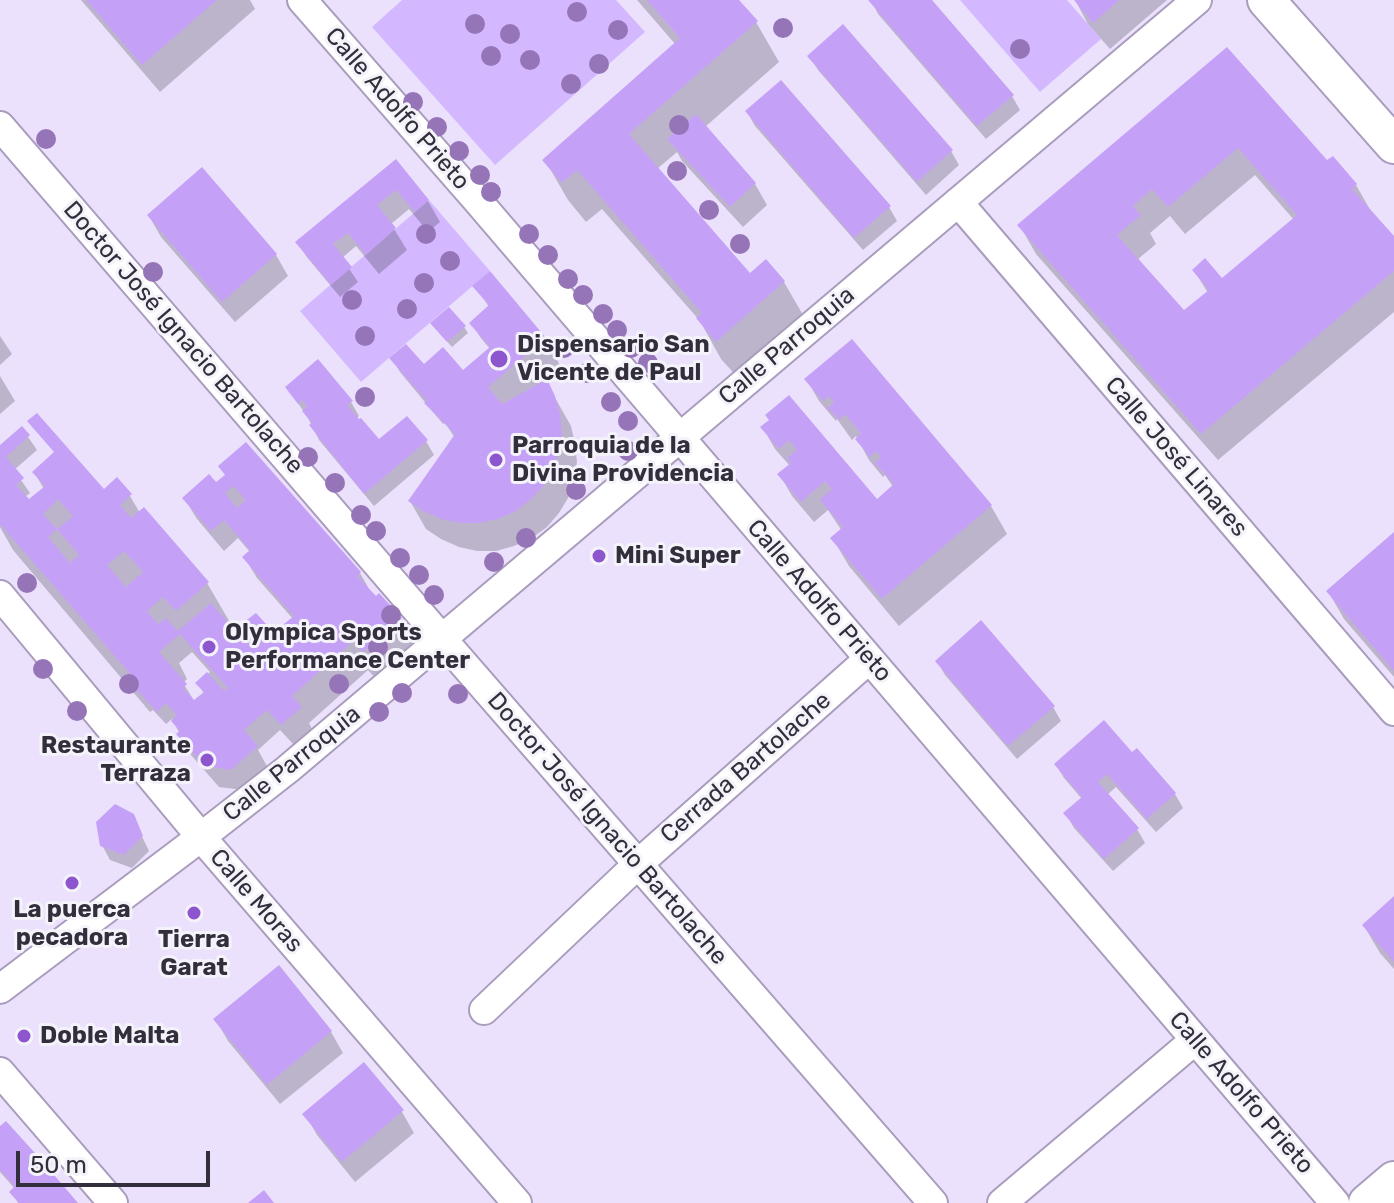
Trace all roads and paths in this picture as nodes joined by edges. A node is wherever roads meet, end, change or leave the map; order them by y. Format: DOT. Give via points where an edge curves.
graph roads {
  1 [pos="302,0"];
  2 [pos="1197,0"];
  3 [pos="1266,0"];
  4 [pos="0,126"];
  5 [pos="1394,145"];
  6 [pos="958,202"];
  7 [pos="679,438"];
  8 [pos="0,595"];
  9 [pos="442,639"];
  10 [pos="869,659"];
  11 [pos="1394,711"];
  12 [pos="201,837"];
  13 [pos="638,864"];
  14 [pos="0,989"];
  15 [pos="484,1010"];
  16 [pos="1195,1040"];
  17 [pos="0,1072"];
  18 [pos="1394,1180"];
  19 [pos="113,1203"];
  20 [pos="517,1203"];
  21 [pos="933,1203"];
  22 [pos="1002,1203"];
  23 [pos="1335,1203"];
  24 [pos="1367,1203"];
  1 -- 7 [label="street, Calle Adolfo Prieto"];
  2 -- 6 [label="street, Calle Parroquia"];
  3 -- 5 [label="main road"];
  4 -- 9 [label="street, Doctor José Ignacio Bartolache"];
  6 -- 7 [label="street, Calle Parroquia"];
  6 -- 11 [label="street, Calle José Linares"];
  7 -- 9 [label="street, Calle Parroquia"];
  7 -- 10 [label="street, Calle Adolfo Prieto"];
  8 -- 12 [label="street, Calle Moras"];
  9 -- 12 [label="street, Calle Parroquia"];
  9 -- 13 [label="street, Doctor José Ignacio Bartolache"];
  10 -- 13 [label="street, Cerrada Bartolache"];
  10 -- 16 [label="street, Calle Adolfo Prieto"];
  12 -- 14 [label="street, Calle Parroquia"];
  12 -- 20 [label="street, Calle Moras"];
  13 -- 15 [label="street, Cerrada Bartolache"];
  13 -- 21 [label="street, Doctor José Ignacio Bartolache"];
  16 -- 22 [label="street"];
  16 -- 23 [label="street, Calle Adolfo Prieto"];
  17 -- 19 [label="street"];
  18 -- 24 [label="main road"];
}
